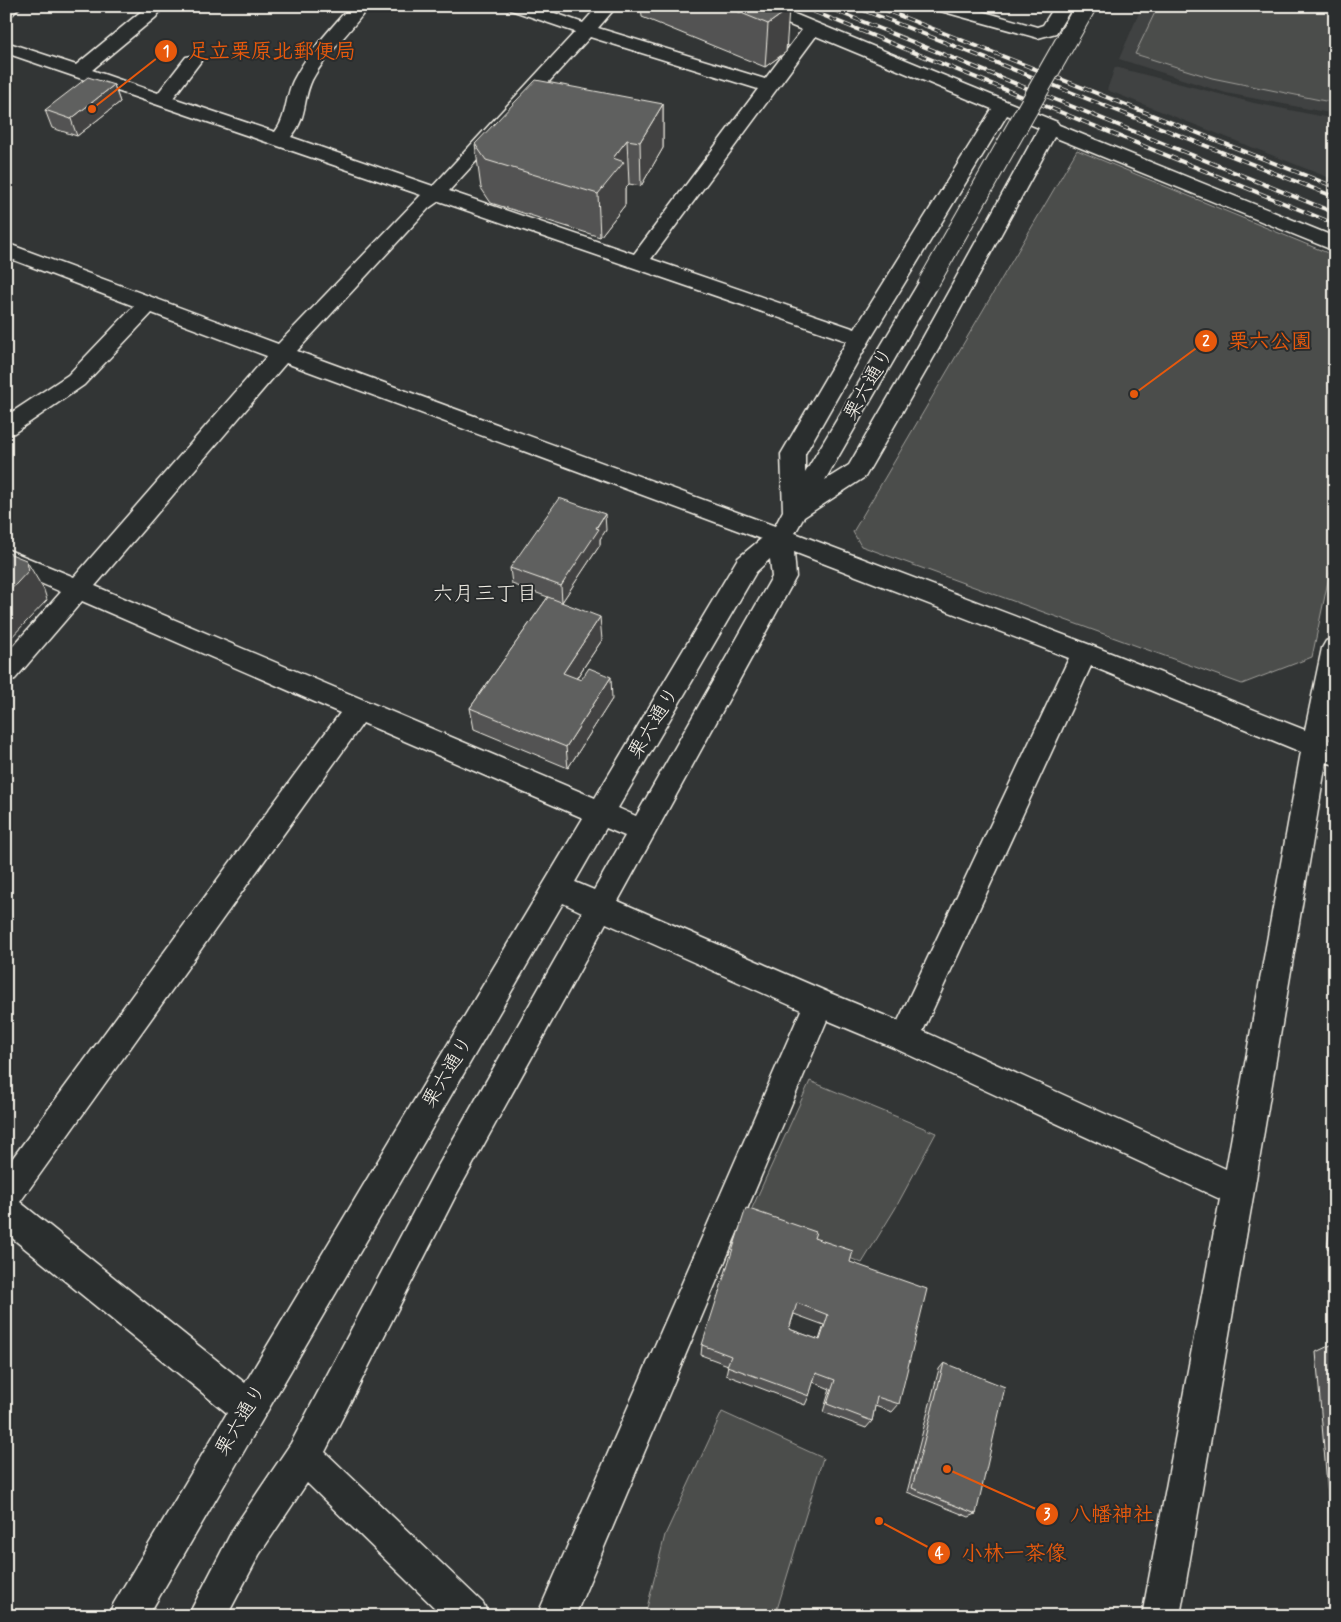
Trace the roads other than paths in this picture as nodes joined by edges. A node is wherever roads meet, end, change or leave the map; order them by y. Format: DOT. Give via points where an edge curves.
graph roads {
  1 [pos="12,6"];
  2 [pos="360,6"];
  3 [pos="517,6"];
  4 [pos="608,6"];
  5 [pos="759,6"];
  6 [pos="944,6"];
  7 [pos="1064,6"];
  8 [pos="1086,6"];
  9 [pos="6,11"];
  10 [pos="150,13"];
  11 [pos="813,28"];
  12 [pos="587,30"];
  13 [pos="6,47"];
  14 [pos="192,61"];
  15 [pos="78,72"];
  16 [pos="769,86"];
  17 [pos="162,100"];
  18 [pos="1004,106"];
  19 [pos="1049,128"];
  20 [pos="279,139"];
  21 [pos="436,194"];
  22 [pos="1335,245"];
  23 [pos="6,249"];
  24 [pos="638,262"];
  25 [pos="148,304"];
  26 [pos="860,338"];
  27 [pos="283,352"];
  28 [pos="7,426"];
  29 [pos="795,510"];
  30 [pos="780,537"];
  31 [pos="6,558"];
  32 [pos="79,589"];
  33 [pos="1335,648"];
  34 [pos="1084,653"];
  35 [pos="6,672"];
  36 [pos="358,709"];
  37 [pos="1325,750"];
  38 [pos="601,813"];
  39 [pos="642,831"];
  40 [pos="558,888"];
  41 [pos="599,906"];
  42 [pos="819,1003"];
  43 [pos="905,1038"];
  44 [pos="1238,1191"];
  45 [pos="6,1194"];
  46 [pos="6,1212"];
  47 [pos="248,1408"];
  48 [pos="304,1456"];
  49 [pos="1168,1612"];
  50 [pos="127,1616"];
  51 [pos="207,1616"];
  52 [pos="470,1616"];
  53 [pos="556,1616"];
  1 -- 9 [label="street"];
  2 -- 20 [label="street" via="320,52 302,82 291,125"];
  3 -- 12 [label="street"];
  4 -- 12 [label="street"];
  5 -- 11 [label="street"];
  6 -- 7 [label="street" via="1038,33 1050,29"];
  8 -- 29 [label="street, 栗六通り, bridge"];
  10 -- 15 [label="street"];
  11 -- 16 [label="street"];
  11 -- 18 [label="street"];
  12 -- 16 [label="street"];
  12 -- 21 [label="street"];
  13 -- 15 [label="street"];
  14 -- 17 [label="street"];
  15 -- 17 [label="street"];
  16 -- 24 [label="street"];
  17 -- 20 [label="street"];
  18 -- 19 [label="street"];
  18 -- 26 [label="street"];
  19 -- 22 [label="street"];
  19 -- 29 [label="street" via="857,471"];
  20 -- 21 [label="street"];
  21 -- 24 [label="street"];
  21 -- 27 [label="street" via="422,204"];
  23 -- 25 [label="street"];
  24 -- 26 [label="street"];
  25 -- 27 [label="street"];
  25 -- 28 [label="street" via="76,380"];
  26 -- 29 [label="street" via="793,454"];
  27 -- 30 [label="street"];
  27 -- 32 [label="street"];
  29 -- 30 [label="street, 栗六通り"];
  30 -- 34 [label="street"];
  30 -- 38 [label="street, 栗六通り" via="747,565"];
  30 -- 39 [label="street, 栗六通り" via="784,577"];
  31 -- 32 [label="street"];
  32 -- 35 [label="street"];
  32 -- 36 [label="street"];
  33 -- 37 [label="street"];
  34 -- 37 [label="street"];
  34 -- 43 [label="street"];
  36 -- 38 [label="street"];
  36 -- 45 [label="street"];
  37 -- 44 [label="street"];
  38 -- 39 [label="street"];
  38 -- 40 [label="street, 栗六通り"];
  39 -- 41 [label="street, 栗六通り"];
  40 -- 41 [label="street"];
  40 -- 47 [label="street, 栗六通り"];
  41 -- 42 [label="street"];
  41 -- 48 [label="street, 栗六通り" via="445,1184"];
  42 -- 43 [label="street"];
  42 -- 53 [label="street"];
  43 -- 44 [label="street"];
  44 -- 49 [label="street"];
  46 -- 47 [label="street"];
  47 -- 50 [label="street, 栗六通り"];
  48 -- 51 [label="street, 栗六通り" via="246,1542"];
  48 -- 52 [label="street"];
}
